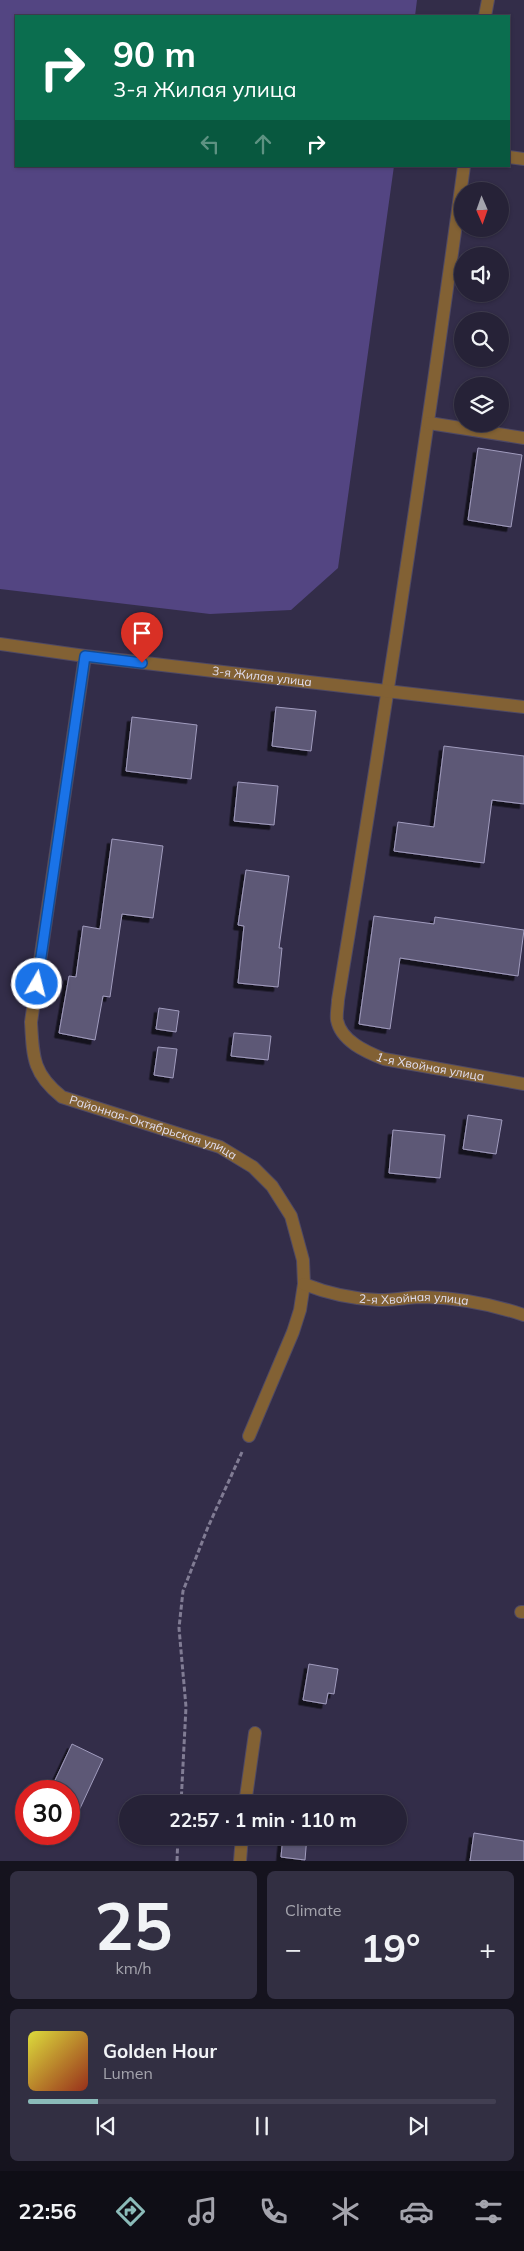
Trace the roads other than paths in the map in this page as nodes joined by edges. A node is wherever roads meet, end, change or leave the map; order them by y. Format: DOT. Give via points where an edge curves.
graph roads {
  1 [pos="488,0"];
  2 [pos="485,15"];
  3 [pos="510,157"];
  4 [pos="524,159"];
  5 [pos="464,167"];
  6 [pos="429,423"];
  7 [pos="524,438"];
  8 [pos="0,644"];
  9 [pos="85,656"];
  10 [pos="389,691"];
  11 [pos="524,707"];
  12 [pos="524,1084"];
  13 [pos="304,1284"];
  14 [pos="524,1314"];
  15 [pos="249,1436"];
  16 [pos="255,1733"];
  17 [pos="246,1795"];
  18 [pos="241,1845"];
  19 [pos="240,1861"];
  1 -- 2 [label="street"];
  3 -- 4 [label="street"];
  5 -- 6 [label="street"];
  6 -- 7 [label="street"];
  6 -- 10 [label="street"];
  8 -- 9 [label="street, 3-я Жилая улица"];
  9 -- 10 [label="street, 3-я Жилая улица"];
  9 -- 13 [label="street, Районная-Октябрьская улица" via="31,1022 32,1051 38,1070 45,1084 62,1097 220,1148 253,1167 272,1186 291,1216 303,1260"];
  10 -- 11 [label="street, 3-я Жилая улица"];
  10 -- 12 [label="street, 1-я Хвойная улица" via="337,1020 343,1033 362,1050 384,1059"];
  13 -- 14 [label="street, 2-я Хвойная улица" via="348,1298 465,1300"];
  13 -- 15 [label="street, Районная-Октябрьская улица" via="293,1332"];
  16 -- 17 [label="street"];
  18 -- 19 [label="street"];
}
